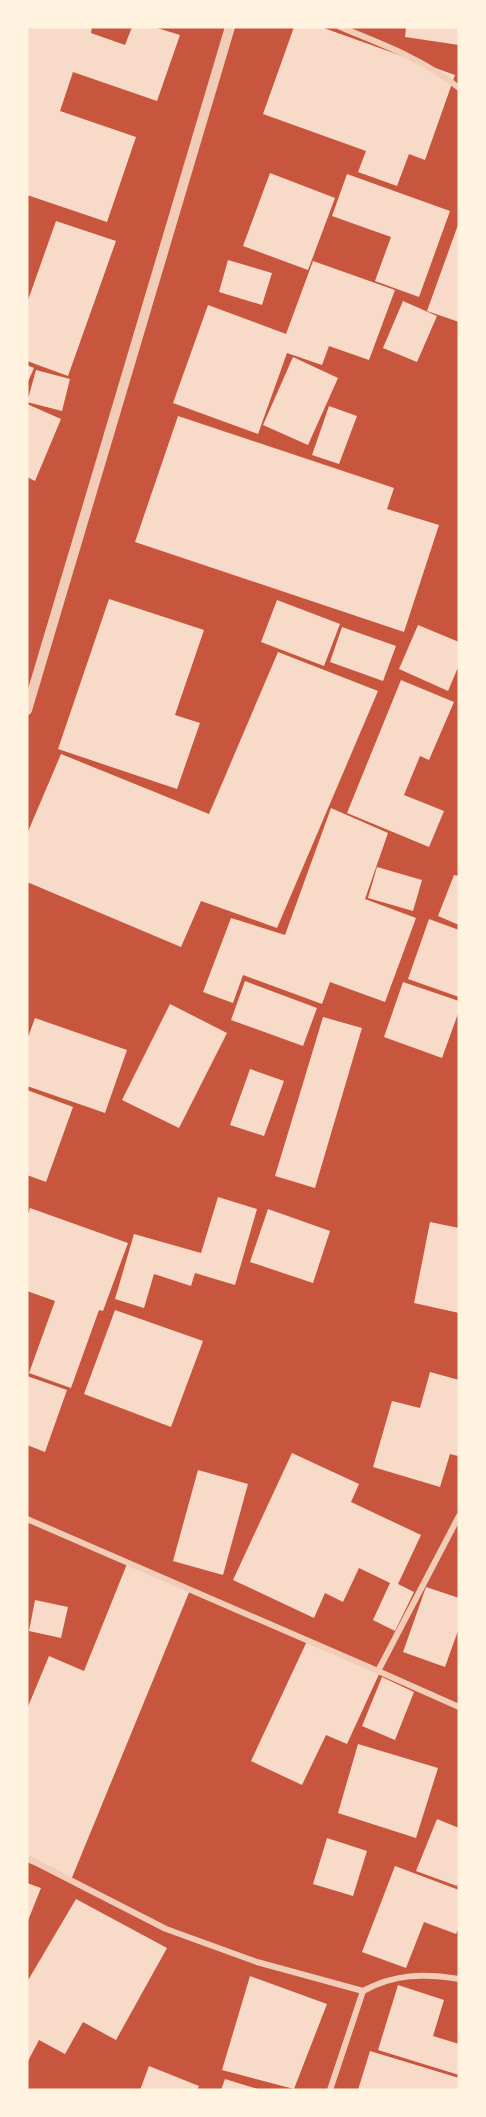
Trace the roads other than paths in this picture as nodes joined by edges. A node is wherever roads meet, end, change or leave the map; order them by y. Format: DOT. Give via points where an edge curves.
graph roads {
  1 [pos="230,27"];
  2 [pos="340,27"];
  3 [pos="459,88"];
  4 [pos="27,710"];
  5 [pos="459,1516"];
  6 [pos="27,1519"];
  7 [pos="378,1671"];
  8 [pos="459,1707"];
  9 [pos="27,1858"];
  10 [pos="459,1980"];
  11 [pos="363,1991"];
  12 [pos="330,2090"];
  1 -- 4 [label="street"];
  2 -- 3 [label="street" via="405,53"];
  5 -- 7 [label="street"];
  6 -- 7 [label="street"];
  7 -- 8 [label="street"];
  9 -- 11 [label="street" via="166,1929 257,1962"];
  10 -- 11 [label="street" via="414,1975 381,1981"];
  11 -- 12 [label="street"];
}
